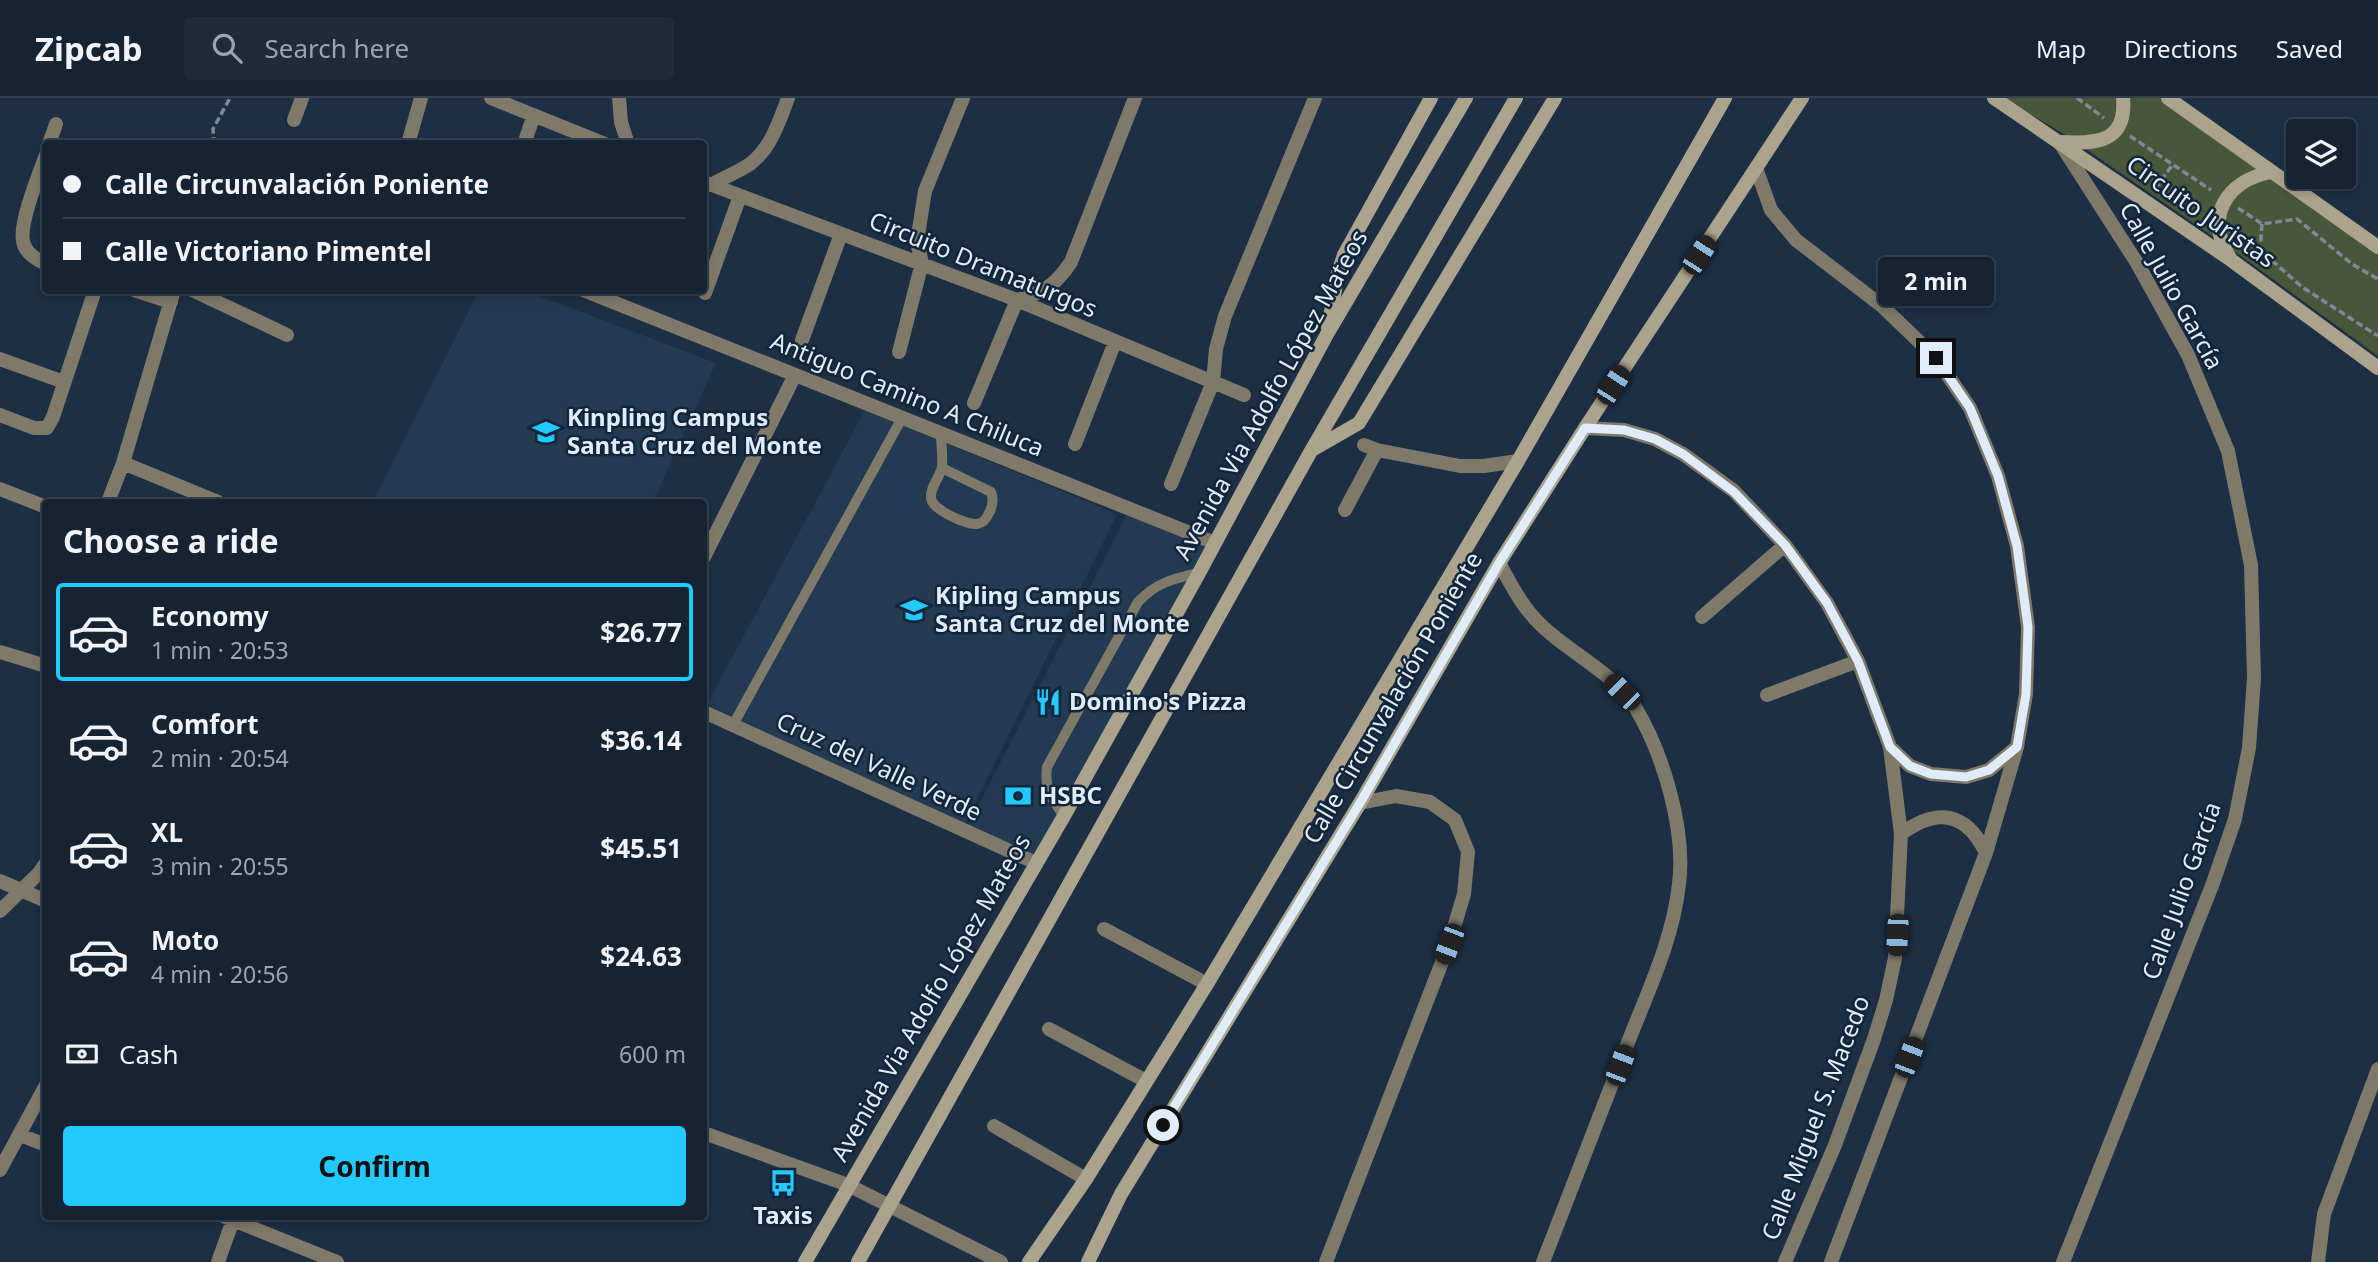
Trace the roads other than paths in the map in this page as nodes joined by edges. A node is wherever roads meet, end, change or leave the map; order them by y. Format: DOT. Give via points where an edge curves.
graph roads {
  1 [pos="302,98"];
  2 [pos="421,98"];
  3 [pos="491,98"];
  4 [pos="619,98"];
  5 [pos="788,98"];
  6 [pos="963,98"];
  7 [pos="1135,98"];
  8 [pos="1315,98"];
  9 [pos="1431,98"];
  10 [pos="1466,98"];
  11 [pos="1516,98"];
  12 [pos="1555,98"];
  13 [pos="1725,98"];
  14 [pos="1802,98"];
  15 [pos="1994,98"];
  16 [pos="2123,98"];
  17 [pos="2168,98"];
  18 [pos="534,115"];
  19 [pos="294,120"];
  20 [pos="56,124"];
  21 [pos="50,140"];
  22 [pos="409,140"];
  23 [pos="525,140"];
  24 [pos="595,140"];
  25 [pos="627,140"];
  26 [pos="2059,142"];
  27 [pos="42,167"];
  28 [pos="1756,168"];
  29 [pos="2271,172"];
  30 [pos="707,184"];
  31 [pos="740,196"];
  32 [pos="841,234"];
  33 [pos="2378,247"];
  34 [pos="2231,260"];
  35 [pos="42,262"];
  36 [pos="922,263"];
  37 [pos="707,287"];
  38 [pos="94,294"];
  39 [pos="201,294"];
  40 [pos="593,294"];
  41 [pos="173,296"];
  42 [pos="1017,300"];
  43 [pos="288,335"];
  44 [pos="1326,337"];
  45 [pos="802,340"];
  46 [pos="1115,342"];
  47 [pos="899,352"];
  48 [pos="0,359"];
  49 [pos="2378,368"];
  50 [pos="795,375"];
  51 [pos="64,382"];
  52 [pos="1213,382"];
  53 [pos="1244,396"];
  54 [pos="974,403"];
  55 [pos="0,415"];
  56 [pos="902,418"];
  57 [pos="1585,428"];
  58 [pos="941,433"];
  59 [pos="1075,444"];
  60 [pos="1311,451"];
  61 [pos="1518,461"];
  62 [pos="123,463"];
  63 [pos="942,468"];
  64 [pos="1171,484"];
  65 [pos="0,489"];
  66 [pos="109,499"];
  67 [pos="211,499"];
  68 [pos="42,505"];
  69 [pos="1345,510"];
  70 [pos="1215,543"];
  71 [pos="1785,545"];
  72 [pos="707,551"];
  73 [pos="1499,563"];
  74 [pos="1199,573"];
  75 [pos="1702,617"];
  76 [pos="0,652"];
  77 [pos="1858,661"];
  78 [pos="42,665"];
  79 [pos="1768,695"];
  80 [pos="707,713"];
  81 [pos="733,725"];
  82 [pos="1890,747"];
  83 [pos="2017,747"];
  84 [pos="1360,803"];
  85 [pos="1064,816"];
  86 [pos="1900,834"];
  87 [pos="1986,853"];
  88 [pos="1036,863"];
  89 [pos="42,867"];
  90 [pos="0,881"];
  91 [pos="20,892"];
  92 [pos="42,900"];
  93 [pos="0,911"];
  94 [pos="1104,929"];
  95 [pos="1207,984"];
  96 [pos="1049,1029"];
  97 [pos="2378,1069"];
  98 [pos="1146,1082"];
  99 [pos="42,1094"];
  100 [pos="994,1126"];
  101 [pos="707,1134"];
  102 [pos="20,1135"];
  103 [pos="42,1143"];
  104 [pos="0,1170"];
  105 [pos="1086,1179"];
  106 [pos="848,1185"];
  107 [pos="891,1205"];
  108 [pos="228,1220"];
  109 [pos="233,1220"];
  110 [pos="218,1262"];
  111 [pos="337,1262"];
  112 [pos="805,1262"];
  113 [pos="858,1262"];
  114 [pos="1001,1262"];
  115 [pos="1029,1262"];
  116 [pos="1088,1262"];
  117 [pos="1326,1262"];
  118 [pos="1543,1262"];
  119 [pos="1786,1262"];
  120 [pos="1831,1262"];
  121 [pos="2063,1262"];
  122 [pos="2318,1262"];
  1 -- 19 [label="street"];
  2 -- 22 [label="street"];
  3 -- 18 [label="street"];
  4 -- 25 [label="street"];
  5 -- 30 [label="street" via="762,152 750,164"];
  6 -- 36 [label="street" via="925,191 918,242"];
  7 -- 42 [label="street" via="1071,262 1060,279 1042,293"];
  8 -- 52 [label="street" via="1225,316"];
  9 -- 44 [label="main road" via="1344,255"];
  10 -- 44 [label="main road, Avenida Via Adolfo López Mateos"];
  11 -- 60 [label="main road"];
  12 -- 60 [label="main road" via="1359,423"];
  13 -- 61 [label="main road, Calle Circunvalación Poniente"];
  14 -- 28 [label="main road, Calle Circunvalación Poniente"];
  15 -- 26 [label="main road, Circuito Juristas"];
  16 -- 26 [label="main road" via="2118,129 2109,137 2087,144"];
  17 -- 29 [label="main road"];
  18 -- 23 [label="street"];
  18 -- 24 [label="street"];
  20 -- 21 [label="street"];
  26 -- 34 [label="main road, Circuito Juristas"];
  26 -- 121 [label="street, Calle Julio García" via="2137,263 2182,344 2228,452 2251,565 2254,678 2249,748 2235,819"];
  27 -- 35 [label="street" via="24,223 23,242 31,256"];
  28 -- 57 [label="main road, Calle Circunvalación Poniente"];
  28 -- 83 [label="street" via="1771,209 1796,240 1882,306 1936,358 1970,408 1998,476 2019,559 2028,627 2026,694"];
  29 -- 33 [label="main road"];
  29 -- 34 [label="main road" via="2237,185 2225,199 2219,231"];
  30 -- 31 [label="street, Circuito Dramaturgos"];
  31 -- 32 [label="street, Circuito Dramaturgos"];
  31 -- 37 [label="street"];
  32 -- 36 [label="street, Circuito Dramaturgos"];
  32 -- 45 [label="street"];
  34 -- 49 [label="main road, Circuito Juristas"];
  36 -- 42 [label="street, Circuito Dramaturgos"];
  36 -- 47 [label="street"];
  38 -- 51 [label="street"];
  39 -- 43 [label="street"];
  40 -- 50 [label="street, Antiguo Camino A Chiluca"];
  41 -- 62 [label="street"];
  42 -- 46 [label="street, Circuito Dramaturgos"];
  42 -- 54 [label="street"];
  44 -- 70 [label="main road, Avenida Via Adolfo López Mateos"];
  46 -- 52 [label="street, Circuito Dramaturgos"];
  46 -- 59 [label="street"];
  48 -- 51 [label="street"];
  50 -- 56 [label="street, Antiguo Camino A Chiluca"];
  50 -- 72 [label="street"];
  51 -- 55 [label="street" via="47,428"];
  52 -- 53 [label="street, Circuito Dramaturgos"];
  52 -- 64 [label="street"];
  56 -- 58 [label="street, Antiguo Camino A Chiluca"];
  56 -- 81 [label="lane"];
  57 -- 71 [label="street, Calle Miguel S. Macedo" via="1624,430 1683,454 1734,492"];
  57 -- 73 [label="main road, Calle Circunvalación Poniente"];
  58 -- 63 [label="lane"];
  58 -- 70 [label="street, Antiguo Camino A Chiluca"];
  60 -- 107 [label="main road"];
  61 -- 69 [label="street" via="1460,466 1371,448"];
  61 -- 95 [label="main road, Calle Circunvalación Poniente"];
  62 -- 66 [label="street"];
  62 -- 67 [label="street"];
  63 -- 63 [label="lane" via="991,492 992,507 984,522 968,523 933,505 932,490"];
  65 -- 68 [label="street"];
  70 -- 74 [label="main road, Avenida Via Adolfo López Mateos"];
  71 -- 75 [label="street"];
  71 -- 77 [label="street, Calle Miguel S. Macedo" via="1827,603"];
  73 -- 84 [label="main road, Calle Circunvalación Poniente"];
  73 -- 118 [label="street" via="1540,625 1633,704 1670,788 1678,834 1680,883 1667,942"];
  74 -- 85 [label="main road, Avenida Via Adolfo López Mateos"];
  74 -- 85 [label="lane" via="1150,589 1138,602 1047,767 1050,798"];
  76 -- 78 [label="street"];
  77 -- 79 [label="street"];
  77 -- 82 [label="street, Calle Miguel S. Macedo"];
  80 -- 81 [label="street, Cruz del Valle Verde"];
  81 -- 88 [label="street, Cruz del Valle Verde"];
  82 -- 83 [label="street" via="1910,766 1931,774 1966,777 1989,770"];
  82 -- 86 [label="street, Calle Miguel S. Macedo"];
  83 -- 87 [label="street"];
  84 -- 116 [label="main road, Calle Circunvalación Poniente" via="1121,1194"];
  84 -- 117 [label="street" via="1396,796 1430,802 1455,820 1468,852 1464,894 1449,944"];
  85 -- 88 [label="main road, Avenida Via Adolfo López Mateos"];
  86 -- 87 [label="street" via="1917,821 1954,819 1970,828"];
  86 -- 119 [label="street, Calle Miguel S. Macedo" via="1895,958 1886,1000 1835,1145"];
  87 -- 120 [label="street"];
  88 -- 106 [label="main road, Avenida Via Adolfo López Mateos"];
  89 -- 91 [label="street"];
  90 -- 91 [label="street"];
  91 -- 92 [label="street"];
  91 -- 93 [label="street"];
  94 -- 95 [label="street"];
  95 -- 98 [label="main road, Calle Circunvalación Poniente"];
  96 -- 98 [label="street"];
  97 -- 122 [label="street" via="2324,1214"];
  98 -- 105 [label="main road, Calle Circunvalación Poniente"];
  99 -- 102 [label="street"];
  100 -- 105 [label="street"];
  101 -- 106 [label="street"];
  102 -- 103 [label="street"];
  102 -- 104 [label="street"];
  105 -- 115 [label="main road, Calle Circunvalación Poniente"];
  106 -- 107 [label="street"];
  106 -- 112 [label="main road, Avenida Via Adolfo López Mateos"];
  107 -- 113 [label="main road"];
  107 -- 114 [label="street"];
  108 -- 110 [label="street"];
  109 -- 111 [label="street"];
}
